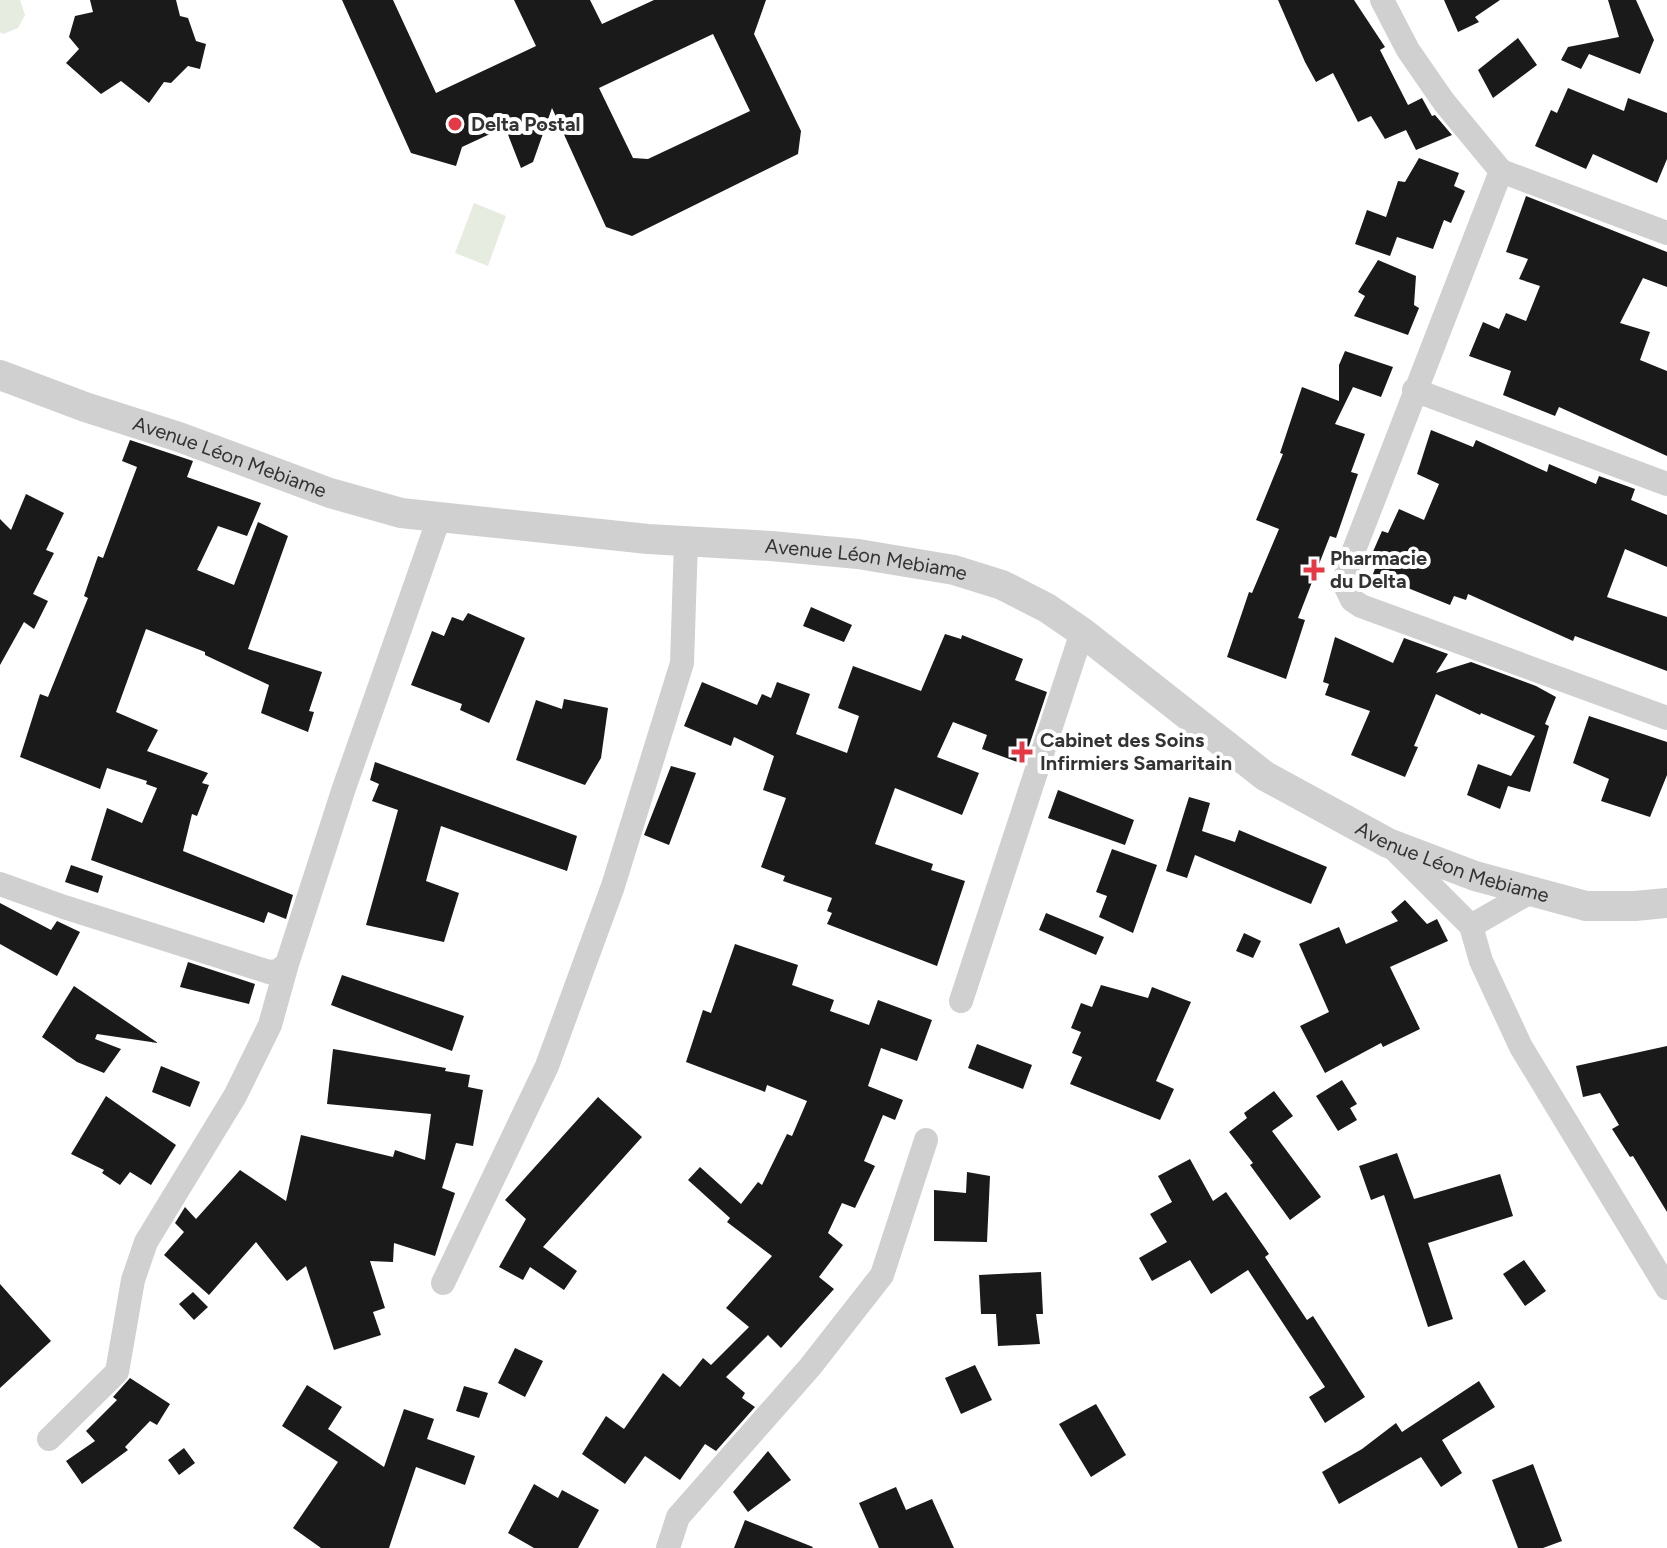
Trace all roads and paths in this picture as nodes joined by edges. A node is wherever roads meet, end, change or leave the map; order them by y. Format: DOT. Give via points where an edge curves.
graph roads {
  1 [pos="1382,0"];
  2 [pos="1501,171"];
  3 [pos="1667,233"];
  4 [pos="0,375"];
  5 [pos="1414,390"];
  6 [pos="1667,484"];
  7 [pos="439,518"];
  8 [pos="686,541"];
  9 [pos="1082,632"];
  10 [pos="1667,718"];
  11 [pos="1388,843"];
  12 [pos="0,884"];
  13 [pos="1532,891"];
  14 [pos="1667,903"];
  15 [pos="1471,926"];
  16 [pos="287,964"];
  17 [pos="961,1001"];
  18 [pos="926,1140"];
  19 [pos="443,1283"];
  20 [pos="1667,1288"];
  21 [pos="49,1439"];
  22 [pos="668,1548"];
  1 -- 2 [label="street" via="1444,102"];
  2 -- 3 [label="street"];
  2 -- 5 [label="street"];
  4 -- 7 [label="street, Avenue Léon Mebiame" via="330,493"];
  5 -- 6 [label="street"];
  5 -- 10 [label="street" via="1349,563 1344,583 1352,600"];
  7 -- 8 [label="street, Avenue Léon Mebiame"];
  7 -- 16 [label="street"];
  8 -- 9 [label="street, Avenue Léon Mebiame" via="858,554 954,570 1002,585"];
  8 -- 19 [label="street" via="682,663 613,886 547,1066"];
  9 -- 11 [label="street, Avenue Léon Mebiame" via="1265,776"];
  9 -- 17 [label="street"];
  11 -- 13 [label="street, Avenue Léon Mebiame"];
  11 -- 15 [label="street"];
  12 -- 16 [label="street" via="269,972"];
  13 -- 14 [label="street, Avenue Léon Mebiame" via="1586,906"];
  13 -- 15 [label="street"];
  15 -- 20 [label="street" via="1481,961 1521,1047"];
  16 -- 21 [label="street" via="270,1025 235,1096 146,1242 133,1280 117,1372"];
  18 -- 22 [label="street" via="882,1275 810,1367 678,1517"];
}
